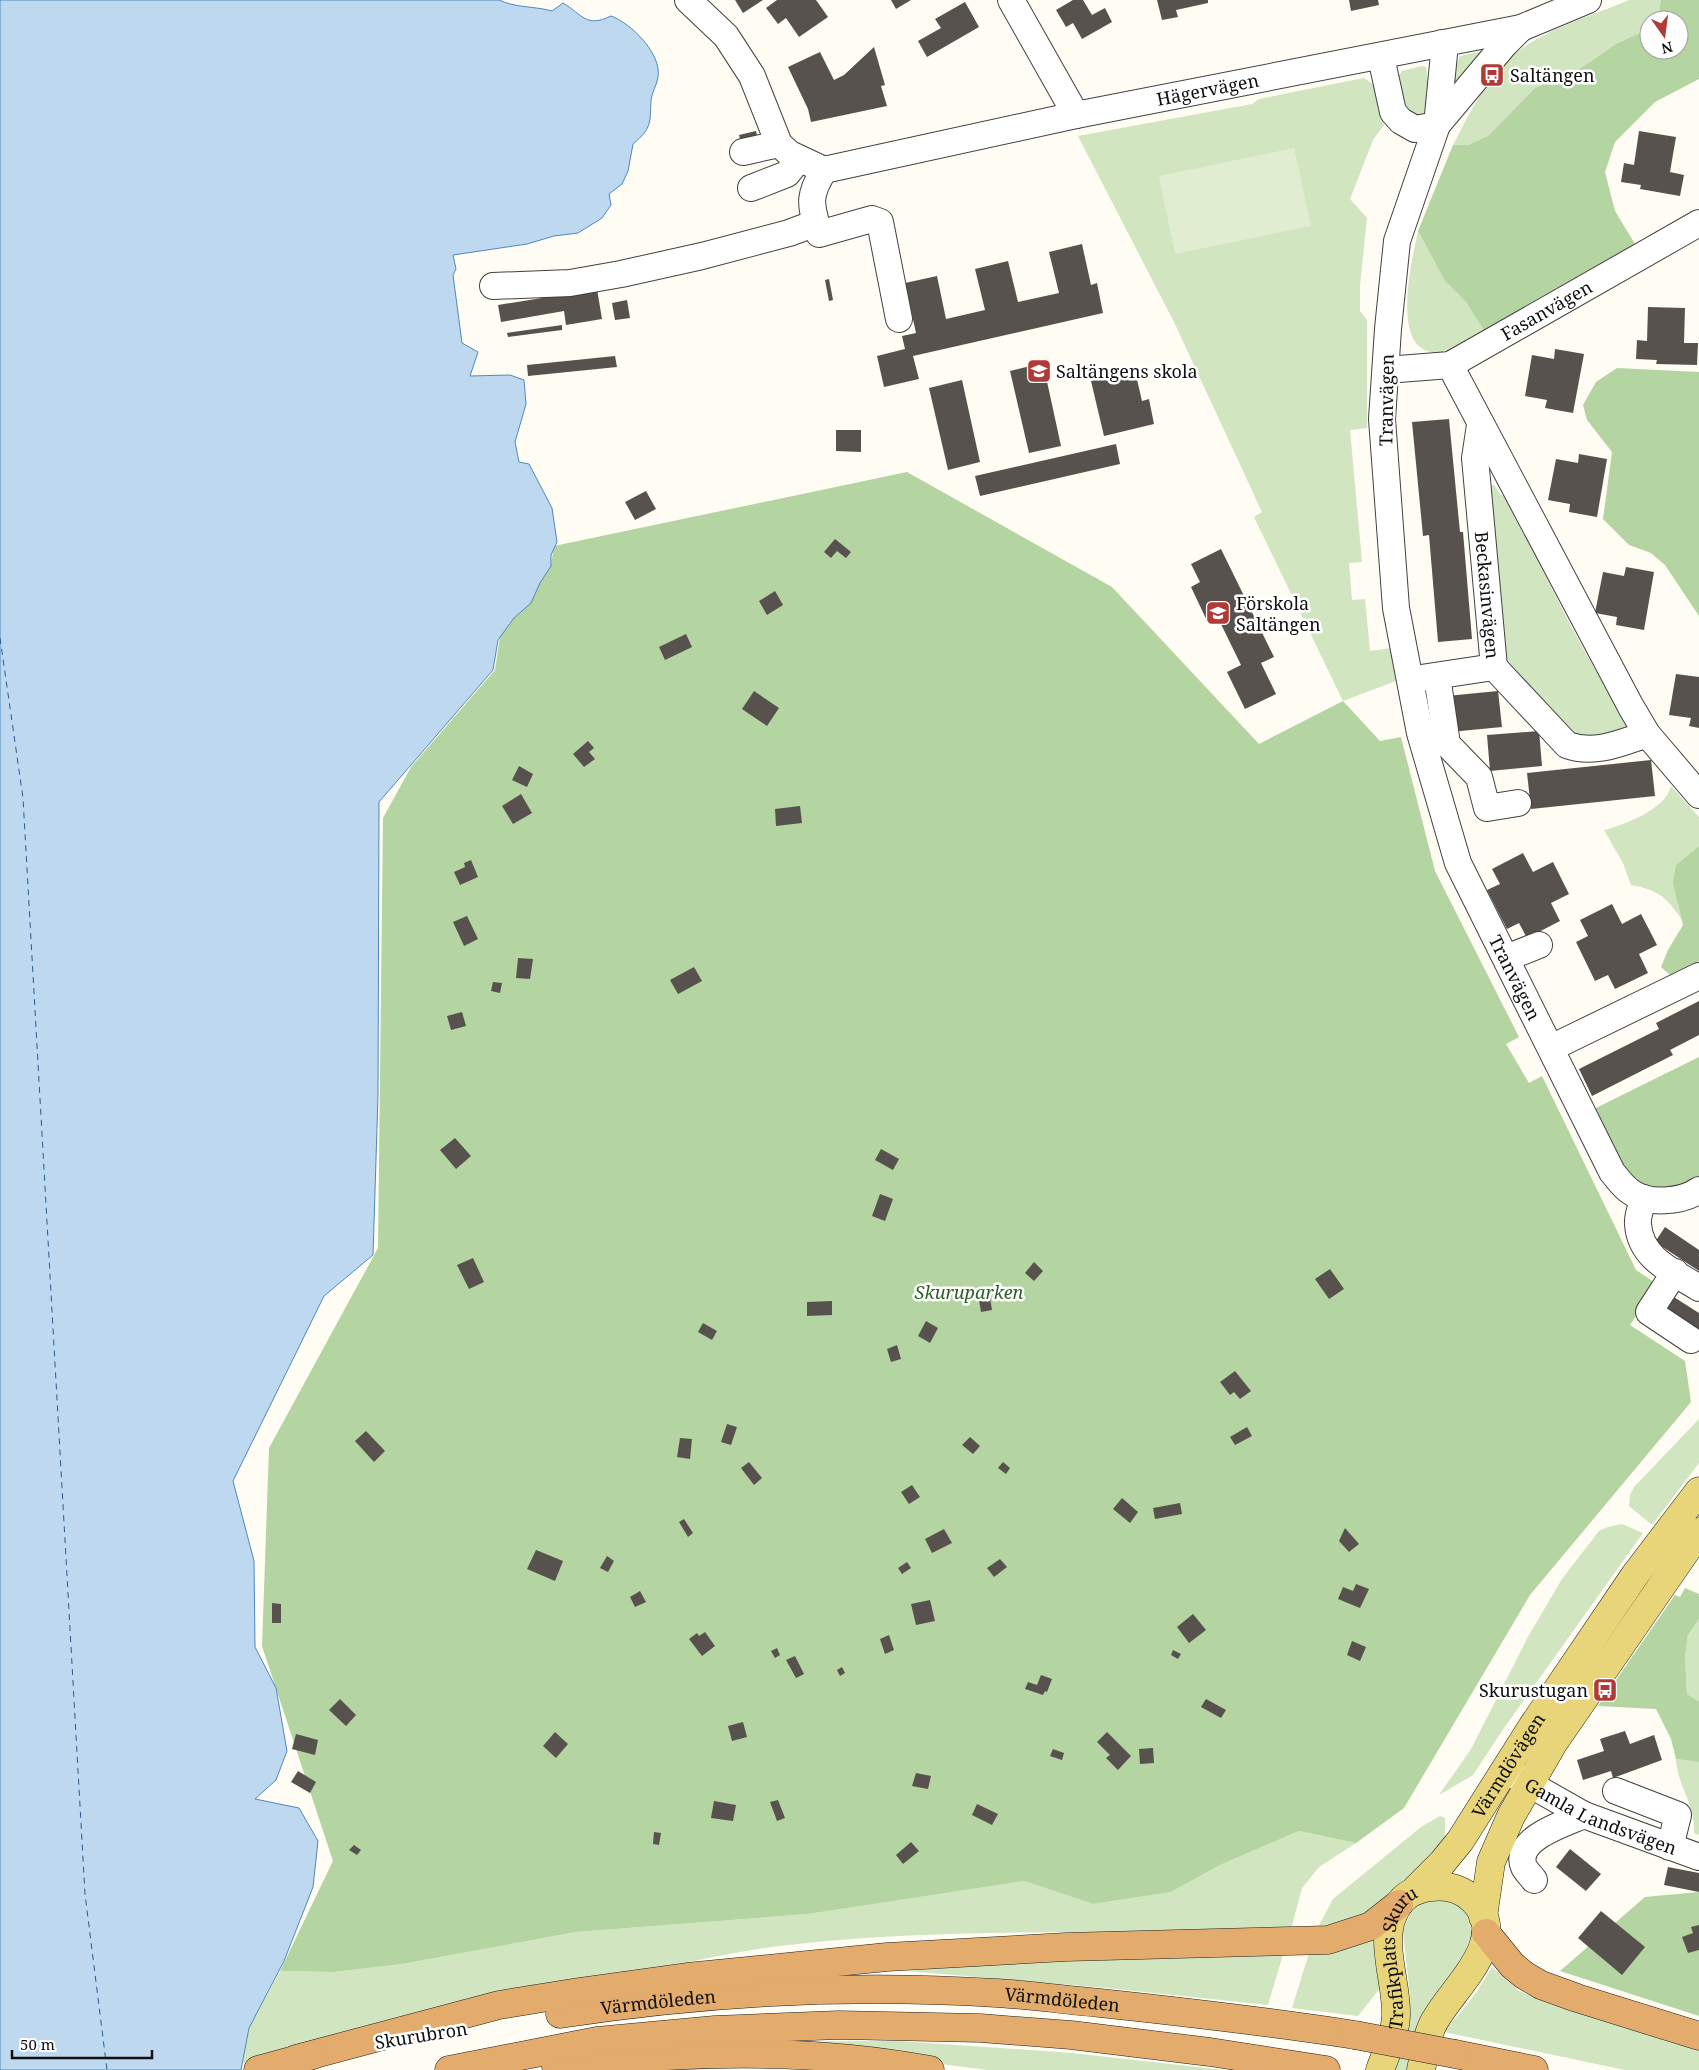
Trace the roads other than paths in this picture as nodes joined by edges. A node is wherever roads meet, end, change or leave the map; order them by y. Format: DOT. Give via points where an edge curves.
graph roads {
  1 [pos="688,0"];
  2 [pos="1011,0"];
  3 [pos="1574,3"];
  4 [pos="1521,28"];
  5 [pos="1442,43"];
  6 [pos="1381,57"];
  7 [pos="1076,115"];
  8 [pos="1437,125"];
  9 [pos="743,152"];
  10 [pos="789,152"];
  11 [pos="824,170"];
  12 [pos="751,188"];
  13 [pos="816,222"];
  14 [pos="1699,223"];
  15 [pos="493,286"];
  16 [pos="899,319"];
  17 [pos="1450,365"];
  18 [pos="1386,370"];
  19 [pos="1480,425"];
  20 [pos="1494,667"];
  21 [pos="1437,676"];
  22 [pos="1408,680"];
  23 [pos="1647,734"];
  24 [pos="1699,795"];
  25 [pos="1518,803"];
  26 [pos="1540,945"];
  27 [pos="1506,958"];
  28 [pos="1699,976"];
  29 [pos="1551,1048"];
  30 [pos="1699,1190"];
  31 [pos="1644,1198"];
  32 [pos="1675,1272"];
  33 [pos="1699,1288"];
  34 [pos="1691,1340"];
  35 [pos="1699,1491"];
  36 [pos="1699,1532"];
  37 [pos="1505,1770"];
  38 [pos="1529,1784"];
  39 [pos="1616,1792"];
  40 [pos="1584,1815"];
  41 [pos="1670,1847"];
  42 [pos="1699,1857"];
  43 [pos="1534,1880"];
  44 [pos="1407,1896"];
  45 [pos="1485,1925"];
  46 [pos="582,2001"];
  47 [pos="1699,2036"];
  48 [pos="600,2050"];
  49 [pos="1322,2069"];
  50 [pos="258,2070"];
  51 [pos="449,2070"];
  52 [pos="524,2070"];
  53 [pos="930,2070"];
  54 [pos="1380,2070"];
  55 [pos="1421,2070"];
  56 [pos="1534,2070"];
  1 -- 10 [label="street" via="726,36 752,76"];
  2 -- 7 [label="street"];
  3 -- 4 [label="street, Hägervägen"];
  4 -- 5 [label="street, Hägervägen"];
  4 -- 8 [label="street, Tranvägen"];
  5 -- 6 [label="street, Hägervägen"];
  5 -- 8 [label="street, Tranvägen" via="1444,54"];
  6 -- 7 [label="street, Hägervägen"];
  6 -- 8 [label="street" via="1393,112 1415,129"];
  7 -- 11 [label="street, Hägervägen"];
  8 -- 18 [label="street, Tranvägen" via="1397,241"];
  9 -- 10 [label="street"];
  10 -- 11 [label="street"];
  10 -- 12 [label="street" via="787,174"];
  11 -- 13 [label="street" via="812,190"];
  13 -- 15 [label="street" via="789,233 621,274 570,283"];
  13 -- 16 [label="street" via="820,234 872,219 880,222"];
  14 -- 17 [label="street, Fasanvägen"];
  17 -- 18 [label="street, Fasanvägen"];
  17 -- 19 [label="street"];
  18 -- 22 [label="street, Tranvägen" via="1382,419 1396,608"];
  19 -- 20 [label="street, Beckasinvägen" via="1474,458"];
  19 -- 23 [label="street"];
  20 -- 21 [label="street"];
  20 -- 23 [label="street, Beckasinvägen" via="1567,745 1581,751 1611,747"];
  21 -- 22 [label="street"];
  21 -- 25 [label="street" via="1447,744 1480,776 1486,808"];
  22 -- 27 [label="street, Tranvägen" via="1458,863"];
  23 -- 24 [label="street"];
  26 -- 27 [label="street"];
  27 -- 29 [label="street, Tranvägen"];
  28 -- 29 [label="street"];
  29 -- 31 [label="street, Tranvägen" via="1612,1172 1632,1194"];
  30 -- 31 [label="street, Tranvägen" via="1660,1201"];
  31 -- 32 [label="street" via="1638,1222 1641,1241 1650,1256"];
  32 -- 33 [label="street"];
  32 -- 34 [label="street" via="1649,1312"];
  35 -- 37 [label="main road, Värmdövägen" via="1635,1575"];
  36 -- 38 [label="main road, Värmdövägen" via="1554,1742"];
  37 -- 38 [label="street, Gamla Landsvägen"];
  37 -- 44 [label="main road, Värmdövägen" via="1451,1854"];
  38 -- 40 [label="street, Gamla Landsvägen"];
  38 -- 45 [label="main road, Värmdövägen" via="1493,1855 1487,1881"];
  39 -- 41 [label="street" via="1678,1815"];
  40 -- 41 [label="street, Gamla Landsvägen"];
  40 -- 43 [label="street" via="1535,1836 1523,1853 1524,1867"];
  41 -- 42 [label="street, Gamla Landsvägen"];
  44 -- 45 [label="main road, Trafikplats Skuru" via="1441,1886 1459,1890 1479,1907"];
  44 -- 46 [label="highway" via="1371,1926 1328,1940 1076,1947 887,1957 687,1977"];
  44 -- 54 [label="main road, Trafikplats Skuru" via="1392,1918 1388,1935 1396,2018"];
  45 -- 47 [label="highway" via="1512,1965 1541,1985"];
  45 -- 55 [label="main road, Trafikplats Skuru" via="1479,1958 1432,2027"];
  46 -- 50 [label="highway" via="499,2005"];
  46 -- 56 [label="highway, Värmdöleden, bridge" via="877,1990 996,1993 1220,2015 1355,2034"];
  48 -- 49 [label="highway, Värmdöleden" via="760,2027 971,2028 1071,2035"];
  48 -- 51 [label="highway"];
  48 -- 52 [label="highway"];
  48 -- 53 [label="highway" via="642,2056 735,2053 813,2056"];
}
